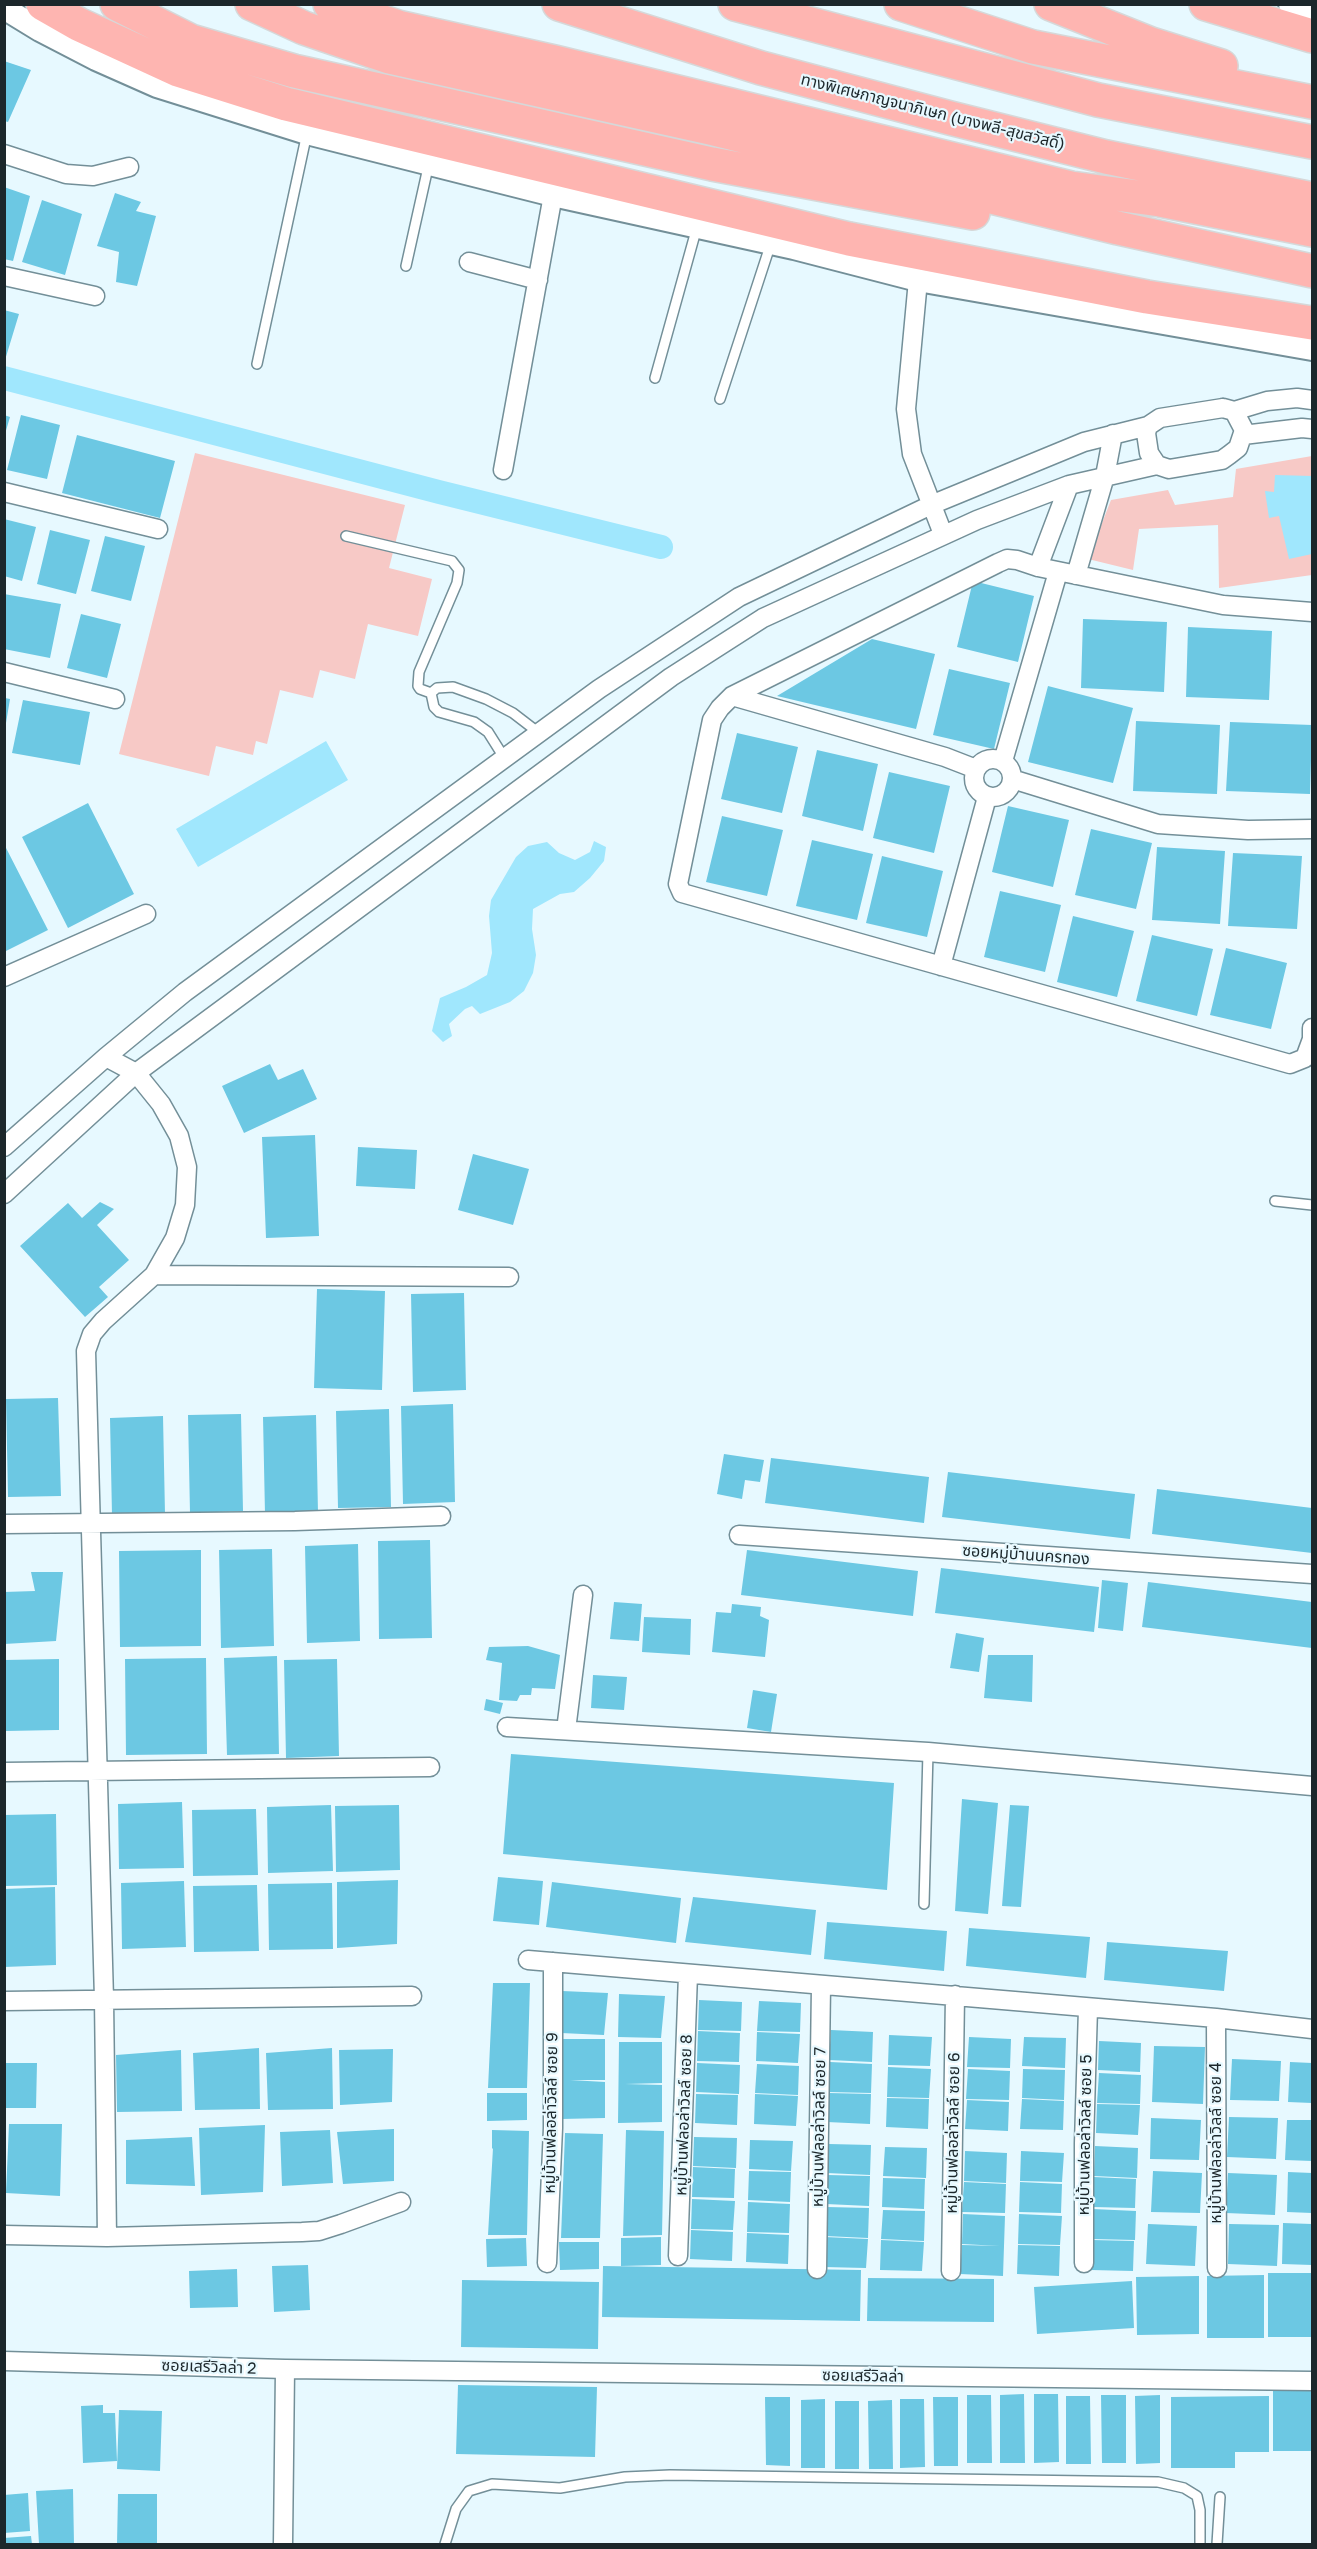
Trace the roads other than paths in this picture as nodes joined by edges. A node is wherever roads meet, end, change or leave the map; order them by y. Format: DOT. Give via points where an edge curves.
graph roads {
  1 [pos="43,4"];
  2 [pos="117,4"];
  3 [pos="252,4"];
  4 [pos="330,4"];
  5 [pos="559,4"];
  6 [pos="735,4"];
  7 [pos="901,4"];
  8 [pos="1051,4"];
  9 [pos="1206,4"];
  10 [pos="1290,4"];
  11 [pos="4,9"];
  12 [pos="1312,9"];
  13 [pos="1312,36"];
  14 [pos="1312,88"];
  15 [pos="1312,102"];
  16 [pos="307,133"];
  17 [pos="1312,142"];
  18 [pos="4,154"];
  19 [pos="429,163"];
  20 [pos="129,167"];
  21 [pos="553,195"];
  22 [pos="1312,199"];
  23 [pos="697,226"];
  24 [pos="1118,228"];
  25 [pos="1312,230"];
  26 [pos="771,243"];
  27 [pos="469,262"];
  28 [pos="406,266"];
  29 [pos="1312,271"];
  30 [pos="4,276"];
  31 [pos="538,280"];
  32 [pos="918,280"];
  33 [pos="94,296"];
  34 [pos="1312,323"];
  35 [pos="1312,349"];
  36 [pos="257,364"];
  37 [pos="655,378"];
  38 [pos="720,399"];
  39 [pos="1312,400"];
  40 [pos="1234,411"];
  41 [pos="1148,426"];
  42 [pos="1312,429"];
  43 [pos="1113,434"];
  44 [pos="1243,435"];
  45 [pos="1156,465"];
  46 [pos="503,470"];
  47 [pos="1105,476"];
  48 [pos="1069,485"];
  49 [pos="4,492"];
  50 [pos="931,505"];
  51 [pos="158,529"];
  52 [pos="943,534"];
  53 [pos="346,536"];
  54 [pos="1038,567"];
  55 [pos="1067,573"];
  56 [pos="1312,612"];
  57 [pos="4,672"];
  58 [pos="431,693"];
  59 [pos="732,696"];
  60 [pos="115,699"];
  61 [pos="539,733"];
  62 [pos="506,759"];
  63 [pos="1003,761"];
  64 [pos="976,769"];
  65 [pos="1012,779"];
  66 [pos="987,797"];
  67 [pos="1312,829"];
  68 [pos="146,914"];
  69 [pos="941,966"];
  70 [pos="4,977"];
  71 [pos="1312,1029"];
  72 [pos="106,1057"];
  73 [pos="136,1073"];
  74 [pos="4,1147"];
  75 [pos="4,1194"];
  76 [pos="1275,1201"];
  77 [pos="1312,1205"];
  78 [pos="154,1275"];
  79 [pos="509,1277"];
  80 [pos="441,1516"];
  81 [pos="91,1522"];
  82 [pos="4,1524"];
  83 [pos="739,1535"];
  84 [pos="1312,1574"];
  85 [pos="583,1595"];
  86 [pos="507,1727"];
  87 [pos="566,1730"];
  88 [pos="928,1752"];
  89 [pos="430,1767"];
  90 [pos="98,1770"];
  91 [pos="4,1772"];
  92 [pos="1312,1786"];
  93 [pos="924,1904"];
  94 [pos="528,1960"];
  95 [pos="553,1962"];
  96 [pos="688,1974"];
  97 [pos="821,1986"];
  98 [pos="955,1995"];
  99 [pos="412,1996"];
  100 [pos="104,1999"];
  101 [pos="4,2001"];
  102 [pos="1088,2008"];
  103 [pos="1216,2018"];
  104 [pos="1312,2029"];
  105 [pos="400,2202"];
  106 [pos="4,2235"];
  107 [pos="107,2237"];
  108 [pos="678,2256"];
  109 [pos="547,2263"];
  110 [pos="1084,2263"];
  111 [pos="1217,2268"];
  112 [pos="817,2269"];
  113 [pos="951,2271"];
  114 [pos="4,2361"];
  115 [pos="285,2369"];
  116 [pos="413,2370"];
  117 [pos="1312,2381"];
  118 [pos="1220,2497"];
  119 [pos="283,2544"];
  120 [pos="445,2544"];
  121 [pos="1200,2544"];
  122 [pos="1217,2544"];
  1 -- 34 [label="highway" via="178,70 286,104 849,239 1147,297"];
  2 -- 24 [label="highway" via="202,44 294,71 471,111 712,164 960,211"];
  3 -- 24 [label="highway" via="304,28 389,57 714,129"];
  4 -- 25 [label="highway" via="398,27 1071,188 1160,200"];
  5 -- 22 [label="highway, ทางพิเศษกาญจนาภิเษก (บางพลี-สุขสวัสดิ์)" via="761,68 939,115 1106,157"];
  6 -- 17 [label="highway" via="1098,100"];
  7 -- 15 [label="highway" via="1033,47"];
  8 -- 14 [label="highway" via="1151,44"];
  9 -- 13 [label="highway"];
  10 -- 12 [label="street"];
  11 -- 16 [label="street" via="96,59 157,86"];
  16 -- 19 [label="street"];
  16 -- 36 [label="lane"];
  18 -- 20 [label="street" via="66,174 93,176"];
  19 -- 21 [label="street"];
  19 -- 28 [label="lane"];
  21 -- 23 [label="street"];
  21 -- 31 [label="street"];
  23 -- 26 [label="street"];
  23 -- 37 [label="lane"];
  24 -- 29 [label="highway"];
  26 -- 32 [label="street"];
  26 -- 38 [label="lane"];
  27 -- 31 [label="street"];
  30 -- 33 [label="street"];
  31 -- 46 [label="street"];
  32 -- 35 [label="street"];
  32 -- 50 [label="street" via="906,409 912,454"];
  39 -- 40 [label="street" via="1267,401"];
  40 -- 41 [label="street" via="1223,408 1160,418"];
  40 -- 44 [label="street"];
  41 -- 43 [label="street"];
  41 -- 45 [label="street" via="1149,453"];
  42 -- 44 [label="street"];
  43 -- 47 [label="street"];
  43 -- 50 [label="street" via="1084,442"];
  44 -- 45 [label="street" via="1238,448 1222,460 1169,469"];
  45 -- 47 [label="street"];
  47 -- 48 [label="street"];
  47 -- 55 [label="street"];
  48 -- 52 [label="street"];
  48 -- 54 [label="street"];
  49 -- 51 [label="street"];
  50 -- 52 [label="street"];
  50 -- 61 [label="street" via="739,597"];
  52 -- 73 [label="street" via="763,618 671,677"];
  53 -- 58 [label="lane" via="452,561 459,570 419,672 418,686"];
  54 -- 55 [label="street"];
  54 -- 59 [label="street" via="1007,559"];
  55 -- 56 [label="street" via="1223,605"];
  55 -- 63 [label="street"];
  57 -- 60 [label="street"];
  58 -- 61 [label="lane" via="444,686 475,695 513,713"];
  58 -- 62 [label="lane" via="439,712 474,722 488,732"];
  59 -- 64 [label="street"];
  59 -- 69 [label="street" via="712,720 679,889 682,893"];
  61 -- 62 [label="street"];
  62 -- 72 [label="street" via="194,985"];
  63 -- 64 [label="street" via="991,759"];
  63 -- 65 [label="street"];
  64 -- 66 [label="street" via="975,786"];
  65 -- 66 [label="street" via="1004,794"];
  65 -- 67 [label="street" via="1158,824 1248,830"];
  66 -- 69 [label="street"];
  68 -- 70 [label="street"];
  69 -- 71 [label="street" via="1290,1064 1305,1058"];
  72 -- 73 [label="street"];
  72 -- 74 [label="street"];
  73 -- 75 [label="street"];
  73 -- 78 [label="street" via="161,1104 179,1136 187,1167 185,1205 175,1238"];
  76 -- 77 [label="lane"];
  78 -- 79 [label="street"];
  78 -- 81 [label="street" via="103,1320 86,1351"];
  80 -- 81 [label="street"];
  81 -- 82 [label="street"];
  81 -- 90 [label="street"];
  83 -- 84 [label="street, ซอยหมู่บ้านนครทอง"];
  85 -- 87 [label="street"];
  86 -- 87 [label="street"];
  87 -- 88 [label="street"];
  88 -- 92 [label="street"];
  88 -- 93 [label="lane"];
  89 -- 90 [label="street"];
  90 -- 91 [label="street"];
  90 -- 100 [label="street"];
  94 -- 95 [label="street"];
  95 -- 96 [label="street"];
  95 -- 109 [label="street, หมู่บ้านฟลอล่าวิลล์ ซอย 9" via="553,2128"];
  96 -- 97 [label="street"];
  96 -- 108 [label="street, หมู่บ้านฟลอล่าวิลล์ ซอย 8"];
  97 -- 98 [label="street"];
  97 -- 112 [label="street, หมู่บ้านฟลอล่าวิลล์ ซอย 7"];
  98 -- 102 [label="street"];
  98 -- 113 [label="street, หมู่บ้านฟลอล่าวิลล์ ซอย 6"];
  99 -- 100 [label="street"];
  100 -- 101 [label="street"];
  100 -- 107 [label="street"];
  102 -- 103 [label="street"];
  102 -- 110 [label="street, หมู่บ้านฟลอล่าวิลล์ ซอย 5"];
  103 -- 104 [label="street"];
  103 -- 111 [label="street, หมู่บ้านฟลอล่าวิลล์ ซอย 4"];
  105 -- 107 [label="street" via="319,2230"];
  106 -- 107 [label="street"];
  114 -- 115 [label="street, ซอยเสรีวิลล่า 2"];
  115 -- 116 [label="street, ซอยเสรีวิลล่า 2"];
  115 -- 119 [label="street"];
  116 -- 117 [label="street, ซอยเสรีวิลล่า"];
  118 -- 122 [label="lane"];
  120 -- 121 [label="lane" via="456,2509 469,2491 492,2484 560,2488 625,2477 670,2475 1158,2482 1184,2488 1197,2496"];
}
